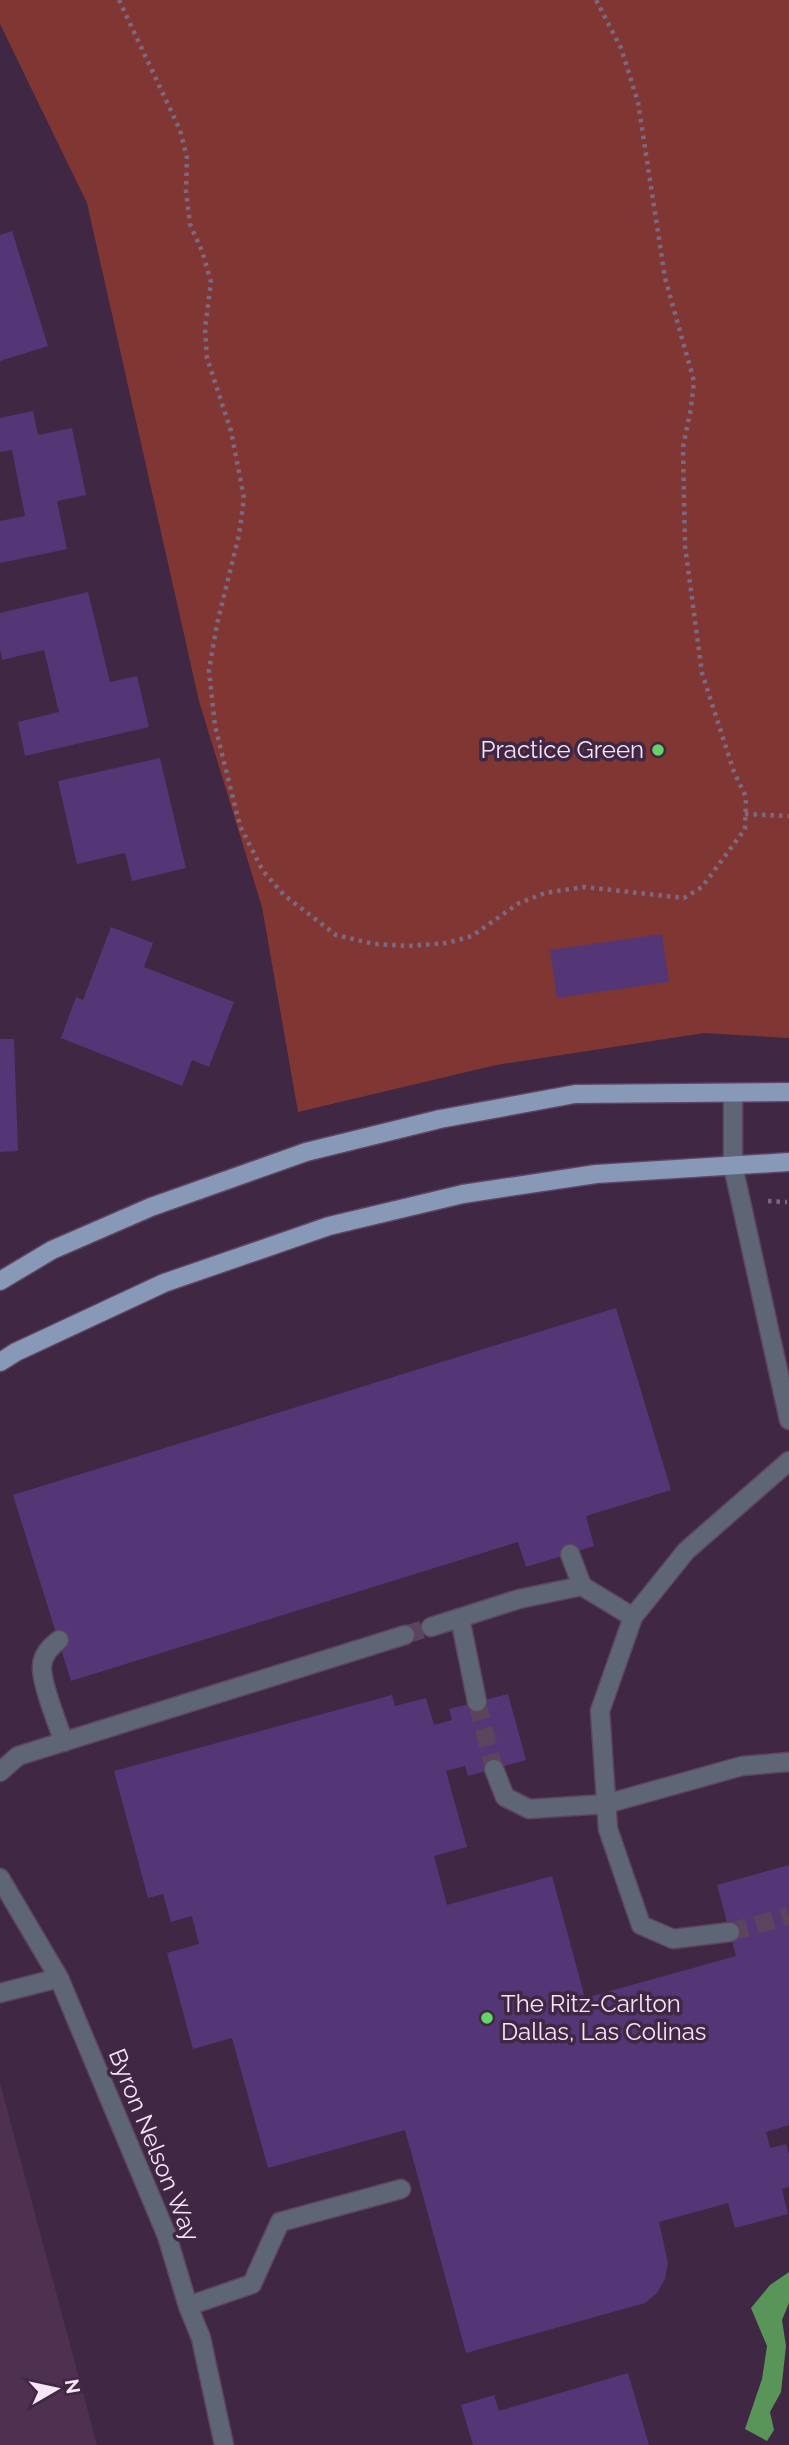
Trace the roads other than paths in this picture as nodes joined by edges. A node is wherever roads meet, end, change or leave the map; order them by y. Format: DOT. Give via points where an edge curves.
graph roads {
  1 [pos="789,1092"];
  2 [pos="733,1093"];
  3 [pos="789,1162"];
  4 [pos="733,1166"];
  5 [pos="0,1281"];
  6 [pos="0,1362"];
  7 [pos="789,1420"];
  8 [pos="789,1461"];
  9 [pos="570,1554"];
  10 [pos="583,1586"];
  11 [pos="633,1617"];
  12 [pos="460,1618"];
  13 [pos="431,1627"];
  14 [pos="405,1635"];
  15 [pos="59,1640"];
  16 [pos="477,1702"];
  17 [pos="64,1742"];
  18 [pos="789,1762"];
  19 [pos="494,1769"];
  20 [pos="0,1772"];
  21 [pos="606,1804"];
  22 [pos="0,1878"];
  23 [pos="730,1932"];
  24 [pos="59,1978"];
  25 [pos="0,1993"];
  26 [pos="401,2189"];
  27 [pos="188,2306"];
  28 [pos="224,2445"];
  1 -- 2 [label="main road"];
  2 -- 4 [label="street"];
  2 -- 5 [label="main road" via="575,1094 440,1119 306,1152 151,1207 52,1250"];
  3 -- 4 [label="main road"];
  4 -- 6 [label="main road" via="596,1174 463,1194 330,1226 164,1283"];
  4 -- 7 [label="street"];
  8 -- 11 [label="street" via="686,1551"];
  9 -- 10 [label="street"];
  10 -- 11 [label="street"];
  10 -- 12 [label="street"];
  11 -- 21 [label="street" via="600,1711"];
  12 -- 13 [label="street"];
  12 -- 16 [label="street"];
  14 -- 17 [label="street"];
  15 -- 17 [label="street" via="47,1649 42,1667"];
  17 -- 20 [label="street" via="18,1756"];
  18 -- 21 [label="street" via="742,1766"];
  19 -- 21 [label="street" via="505,1797 529,1809"];
  21 -- 23 [label="street" via="608,1829 641,1925 673,1939"];
  22 -- 24 [label="street, Byron Nelson Way"];
  24 -- 25 [label="street"];
  24 -- 27 [label="street, Byron Nelson Way" via="167,2236"];
  26 -- 27 [label="street" via="281,2222 252,2284"];
  27 -- 28 [label="street, Byron Nelson Way" via="201,2338"];
}
